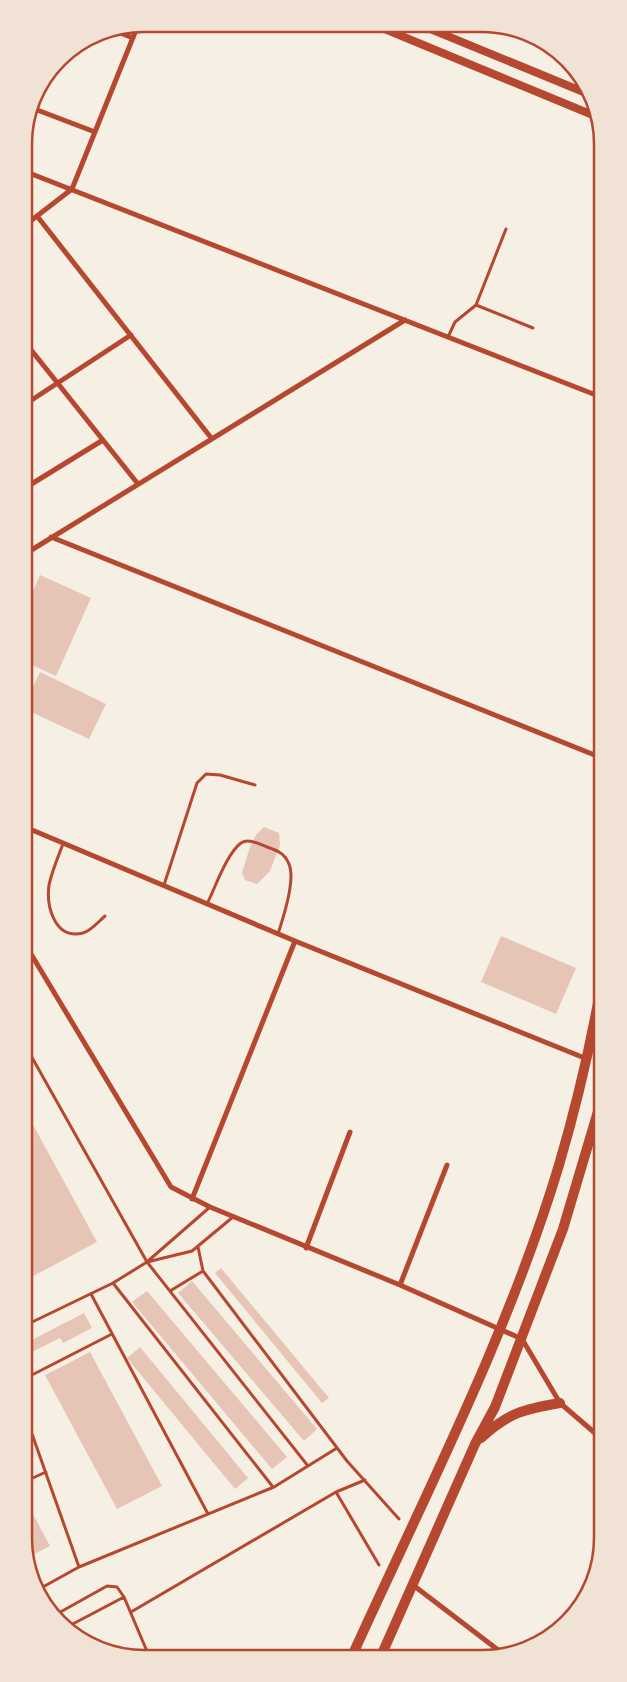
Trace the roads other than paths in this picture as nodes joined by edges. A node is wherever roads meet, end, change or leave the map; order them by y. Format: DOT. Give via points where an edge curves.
graph roads {
  1 [pos="393,32"];
  2 [pos="438,32"];
  3 [pos="135,33"];
  4 [pos="125,35"];
  5 [pos="133,38"];
  6 [pos="580,91"];
  7 [pos="38,110"];
  8 [pos="590,114"];
  9 [pos="95,132"];
  10 [pos="33,174"];
  11 [pos="72,189"];
  12 [pos="37,216"];
  13 [pos="33,219"];
  14 [pos="506,229"];
  15 [pos="476,305"];
  16 [pos="405,320"];
  17 [pos="533,328"];
  18 [pos="131,335"];
  19 [pos="448,337"];
  20 [pos="33,352"];
  21 [pos="57,383"];
  22 [pos="594,394"];
  23 [pos="33,399"];
  24 [pos="212,439"];
  25 [pos="103,440"];
  26 [pos="33,483"];
  27 [pos="138,484"];
  28 [pos="51,537"];
  29 [pos="33,549"];
  30 [pos="594,755"];
  31 [pos="255,785"];
  32 [pos="33,830"];
  33 [pos="63,843"];
  34 [pos="164,885"];
  35 [pos="207,904"];
  36 [pos="105,916"];
  37 [pos="278,934"];
  38 [pos="295,941"];
  39 [pos="32,956"];
  40 [pos="594,1026"];
  41 [pos="32,1058"];
  42 [pos="588,1060"];
  43 [pos="594,1125"];
  44 [pos="350,1132"];
  45 [pos="447,1165"];
  46 [pos="192,1199"];
  47 [pos="210,1207"];
  48 [pos="234,1217"];
  49 [pos="198,1247"];
  50 [pos="306,1248"];
  51 [pos="147,1262"];
  52 [pos="203,1271"];
  53 [pos="113,1283"];
  54 [pos="400,1285"];
  55 [pos="170,1291"];
  56 [pos="91,1294"];
  57 [pos="32,1322"];
  58 [pos="499,1329"];
  59 [pos="112,1334"];
  60 [pos="522,1339"];
  61 [pos="32,1375"];
  62 [pos="560,1403"];
  63 [pos="594,1432"];
  64 [pos="32,1434"];
  65 [pos="475,1444"];
  66 [pos="337,1448"];
  67 [pos="308,1466"];
  68 [pos="46,1472"];
  69 [pos="32,1478"];
  70 [pos="365,1480"];
  71 [pos="274,1488"];
  72 [pos="336,1492"];
  73 [pos="208,1514"];
  74 [pos="399,1519"];
  75 [pos="379,1565"];
  76 [pos="79,1567"];
  77 [pos="413,1585"];
  78 [pos="44,1586"];
  79 [pos="124,1597"];
  80 [pos="61,1612"];
  81 [pos="131,1612"];
  82 [pos="73,1624"];
  83 [pos="497,1649"];
  84 [pos="147,1650"];
  85 [pos="355,1650"];
  86 [pos="384,1650"];
  1 -- 8 [label="street"];
  2 -- 6 [label="street"];
  3 -- 5 [label="street"];
  4 -- 5 [label="street"];
  5 -- 9 [label="street"];
  7 -- 9 [label="street"];
  9 -- 11 [label="street"];
  10 -- 11 [label="street"];
  11 -- 12 [label="street"];
  11 -- 16 [label="street"];
  12 -- 13 [label="street"];
  12 -- 18 [label="street"];
  14 -- 15 [label="lane"];
  15 -- 17 [label="lane"];
  15 -- 19 [label="lane" via="455,322"];
  16 -- 19 [label="street"];
  16 -- 24 [label="street"];
  18 -- 21 [label="street"];
  18 -- 24 [label="street"];
  19 -- 22 [label="street"];
  20 -- 21 [label="street"];
  21 -- 23 [label="street"];
  21 -- 25 [label="street"];
  24 -- 27 [label="street"];
  25 -- 26 [label="street"];
  25 -- 27 [label="street"];
  27 -- 28 [label="street"];
  28 -- 29 [label="street"];
  28 -- 30 [label="street"];
  31 -- 34 [label="lane" via="206,774 197,782"];
  32 -- 33 [label="street"];
  33 -- 34 [label="street"];
  33 -- 36 [label="lane" via="50,883 48,898 52,917 61,929 72,934 85,932"];
  34 -- 35 [label="street"];
  35 -- 37 [label="street"];
  35 -- 37 [label="lane" via="233,851 242,842 251,841 280,852 289,863 290,878 287,906"];
  37 -- 38 [label="street"];
  38 -- 42 [label="street"];
  38 -- 46 [label="street"];
  39 -- 46 [label="street" via="171,1187"];
  40 -- 42 [label="main road"];
  41 -- 51 [label="lane"];
  42 -- 58 [label="main road" via="559,1166"];
  43 -- 60 [label="main road" via="563,1229"];
  44 -- 50 [label="street"];
  45 -- 54 [label="street"];
  46 -- 47 [label="street"];
  47 -- 48 [label="street"];
  47 -- 51 [label="lane"];
  48 -- 49 [label="lane"];
  48 -- 50 [label="street"];
  49 -- 51 [label="lane"];
  49 -- 52 [label="lane"];
  50 -- 54 [label="street"];
  51 -- 53 [label="lane"];
  51 -- 55 [label="lane"];
  52 -- 55 [label="lane"];
  52 -- 66 [label="lane"];
  53 -- 56 [label="lane"];
  53 -- 71 [label="lane"];
  54 -- 58 [label="street"];
  55 -- 67 [label="lane"];
  56 -- 57 [label="lane"];
  56 -- 59 [label="lane"];
  58 -- 60 [label="street"];
  58 -- 85 [label="main road"];
  59 -- 61 [label="lane"];
  59 -- 73 [label="lane"];
  60 -- 62 [label="street"];
  60 -- 65 [label="main road" via="495,1407"];
  62 -- 63 [label="street"];
  62 -- 65 [label="main road" via="530,1408 500,1420"];
  64 -- 68 [label="lane"];
  65 -- 77 [label="main road"];
  66 -- 67 [label="lane"];
  66 -- 70 [label="lane"];
  67 -- 71 [label="lane"];
  68 -- 69 [label="lane"];
  68 -- 76 [label="lane"];
  70 -- 72 [label="lane"];
  70 -- 74 [label="lane"];
  71 -- 73 [label="lane"];
  72 -- 75 [label="lane"];
  72 -- 81 [label="lane"];
  73 -- 76 [label="lane"];
  76 -- 78 [label="lane"];
  77 -- 83 [label="street"];
  77 -- 86 [label="main road"];
  79 -- 80 [label="lane" via="117,1587 107,1586"];
  79 -- 81 [label="lane"];
  79 -- 82 [label="lane"];
  81 -- 84 [label="lane"];
}
